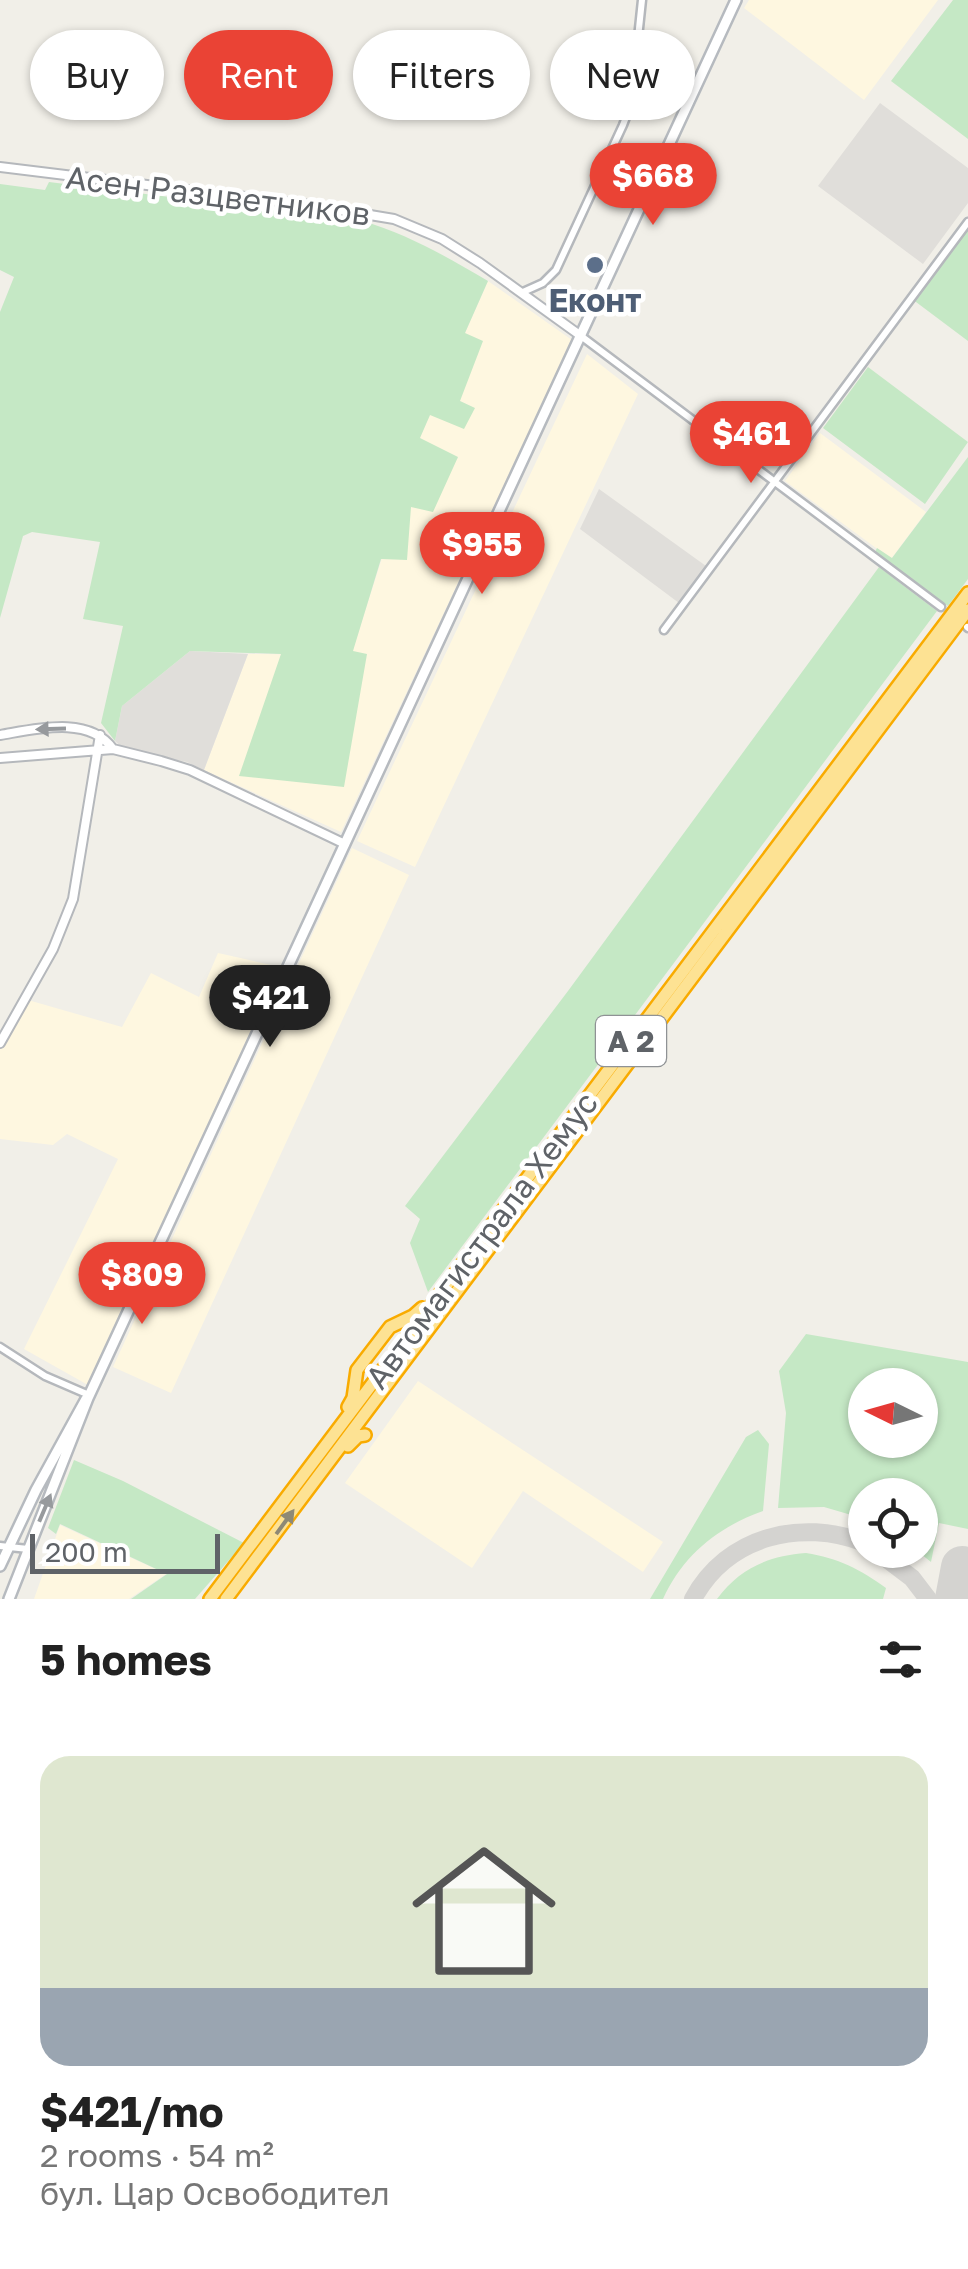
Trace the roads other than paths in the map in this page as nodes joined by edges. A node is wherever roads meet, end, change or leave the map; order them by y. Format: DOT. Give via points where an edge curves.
graph roads {
  1 [pos="642,0"];
  2 [pos="736,0"];
  3 [pos="0,167"];
  4 [pos="968,222"];
  5 [pos="523,292"];
  6 [pos="580,336"];
  7 [pos="774,480"];
  8 [pos="968,593"];
  9 [pos="942,607"];
  10 [pos="968,610"];
  11 [pos="664,630"];
  12 [pos="0,735"];
  13 [pos="100,735"];
  14 [pos="113,749"];
  15 [pos="98,753"];
  16 [pos="0,758"];
  17 [pos="346,844"];
  18 [pos="0,1043"];
  19 [pos="482,1238"];
  20 [pos="421,1339"];
  21 [pos="0,1346"];
  22 [pos="411,1372"];
  23 [pos="89,1397"];
  24 [pos="365,1435"];
  25 [pos="317,1466"];
  26 [pos="5,1546"];
  27 [pos="28,1549"];
  28 [pos="0,1566"];
  29 [pos="10,1599"];
  30 [pos="206,1599"];
  31 [pos="226,1599"];
  1 -- 5 [label="street" via="623,125 556,270"];
  2 -- 6 [label="main road"];
  3 -- 5 [label="street, Асен Разцветников" via="394,219 442,239"];
  4 -- 7 [label="street"];
  5 -- 6 [label="street, Асен Разцветников"];
  6 -- 7 [label="street"];
  6 -- 17 [label="main road"];
  7 -- 9 [label="street"];
  7 -- 11 [label="street"];
  8 -- 19 [label="highway, Автомагистрала Хемус / A 2"];
  10 -- 20 [label="highway, Автомагистрала Хемус / A 2"];
  13 -- 12 [label="street, one-way" via="68,728"];
  13 -- 14 [label="street"];
  13 -- 15 [label="street"];
  14 -- 15 [label="street"];
  14 -- 17 [label="street" via="190,770"];
  15 -- 16 [label="street"];
  15 -- 18 [label="street" via="73,900"];
  17 -- 23 [label="main road"];
  19 -- 25 [label="highway, Автомагистрала Хемус / A 2"];
  19 -- 25 [label="highway" via="472,1241 418,1314 390,1327 356,1370 351,1403 323,1440"];
  20 -- 22 [label="highway"];
  20 -- 25 [label="highway, Автомагистрала Хемус / A 2"];
  21 -- 23 [label="street"];
  23 -- 26 [label="main road"];
  27 -- 23 [label="main road, one-way"];
  24 -- 25 [label="highway"];
  25 -- 30 [label="highway, Автомагистрала Хемус / A 2"];
  31 -- 25 [label="highway, Автомагистрала Хемус / A 2, one-way"];
  26 -- 27 [label="street"];
  26 -- 28 [label="main road"];
  27 -- 29 [label="main road"];
}
